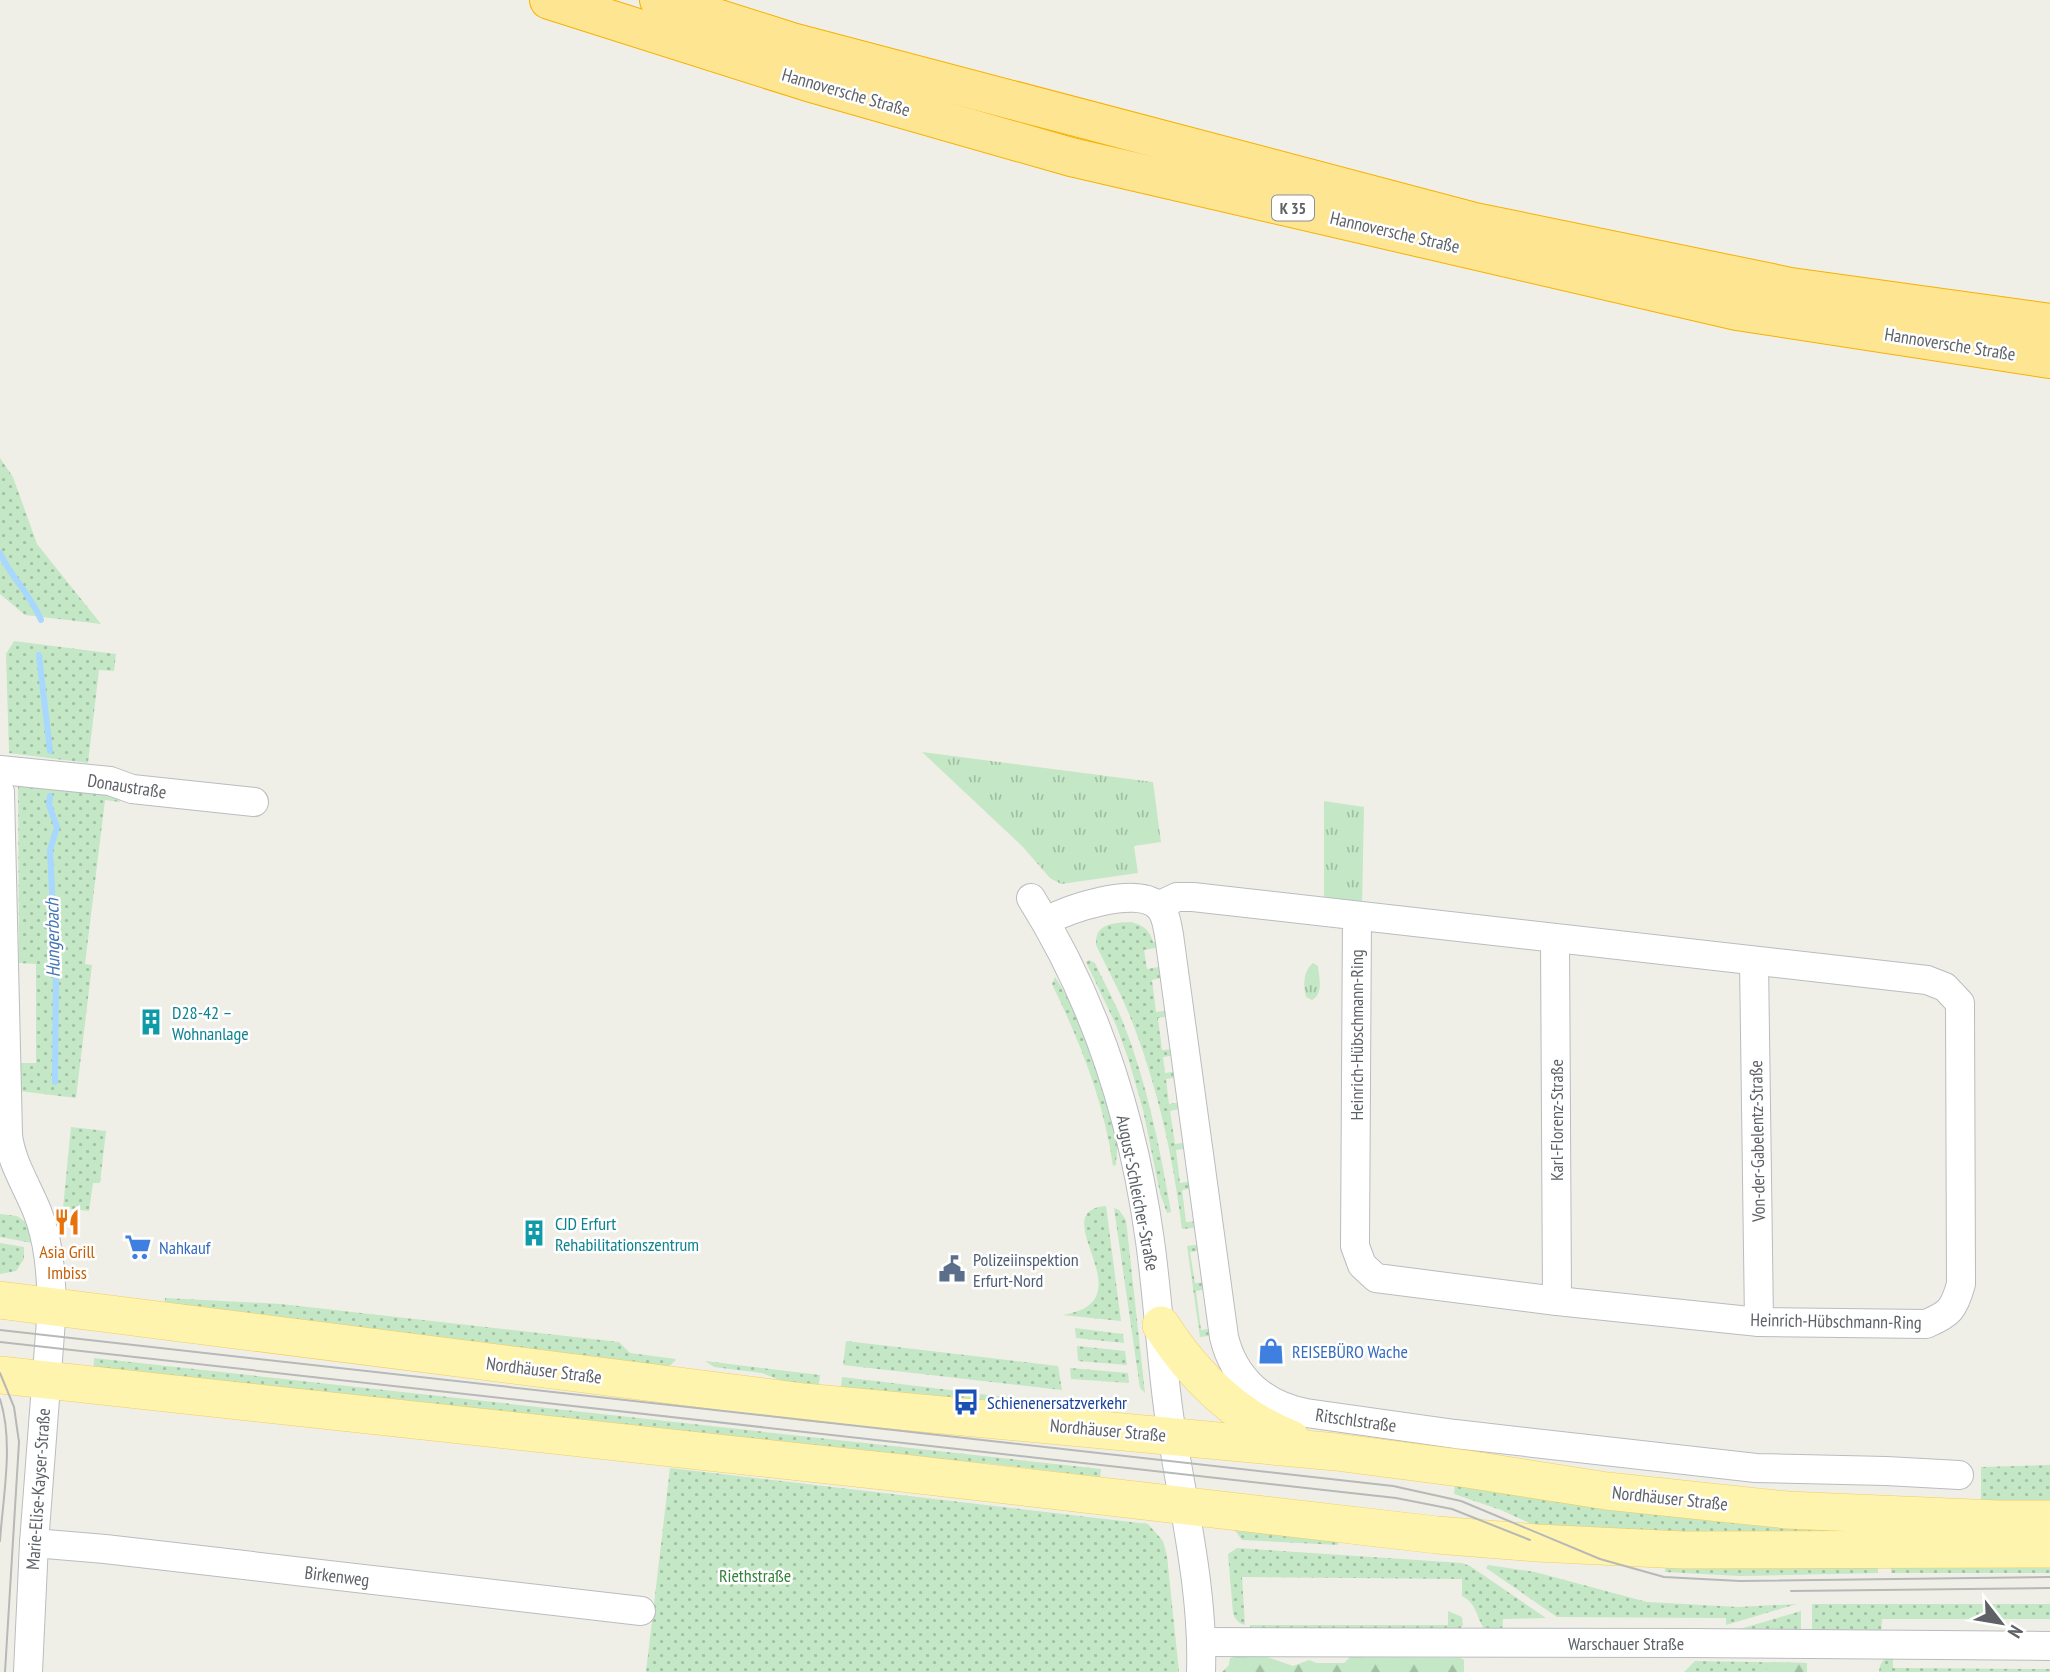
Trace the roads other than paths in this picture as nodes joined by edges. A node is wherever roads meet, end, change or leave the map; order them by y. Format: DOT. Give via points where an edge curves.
graph roads {
  1 [pos="549,0"];
  2 [pos="659,0"];
  3 [pos="2050,323"];
  4 [pos="2050,359"];
  5 [pos="0,771"];
  6 [pos="0,792"];
  7 [pos="254,802"];
  8 [pos="1158,906"];
  9 [pos="1039,910"];
  10 [pos="1357,916"];
  11 [pos="1555,939"];
  12 [pos="1754,961"];
  13 [pos="0,1300"];
  14 [pos="1557,1301"];
  15 [pos="52,1307"];
  16 [pos="1759,1322"];
  17 [pos="1161,1325"];
  18 [pos="0,1375"];
  19 [pos="45,1380"];
  20 [pos="1172,1436"];
  21 [pos="1336,1452"];
  22 [pos="1959,1475"];
  23 [pos="1184,1506"];
  24 [pos="2050,1519"];
  25 [pos="34,1543"];
  26 [pos="2050,1549"];
  27 [pos="641,1611"];
  28 [pos="1202,1642"];
  29 [pos="2050,1646"];
  30 [pos="28,1672"];
  31 [pos="1201,1672"];
  1 -- 4 [label="highway, Hannoversche Straße / K 35" via="808,82 1071,157 1737,312"];
  2 -- 3 [label="highway, Hannoversche Straße / K 35" via="805,46 1475,222 1791,287"];
  5 -- 7 [label="street, Donaustraße"];
  6 -- 15 [label="street" via="9,1148 47,1244"];
  8 -- 9 [label="street, Heinrich-Hübschmann-Ring" via="1142,899 1116,899"];
  8 -- 10 [label="street, Heinrich-Hübschmann-Ring" via="1177,897 1193,897"];
  8 -- 22 [label="street, Ritschlstraße" via="1169,935 1224,1337 1240,1374 1262,1396 1307,1413 1756,1468"];
  9 -- 17 [label="street, August-Schleicher-Straße" via="1091,1010 1116,1085 1140,1186"];
  10 -- 11 [label="street, Heinrich-Hübschmann-Ring"];
  10 -- 14 [label="street, Heinrich-Hübschmann-Ring" via="1355,1246 1362,1265 1376,1278"];
  11 -- 12 [label="street, Heinrich-Hübschmann-Ring"];
  11 -- 14 [label="street, Karl-Florenz-Straße"];
  12 -- 16 [label="street, Von-der-Gabelentz-Straße"];
  12 -- 16 [label="street, Heinrich-Hübschmann-Ring" via="1927,980 1945,987 1960,1003 1961,1284 1956,1302 1946,1315 1926,1324"];
  13 -- 15 [label="main road, Nordhäuser Straße"];
  14 -- 16 [label="street, Heinrich-Hübschmann-Ring"];
  15 -- 19 [label="street, Marie-Elise-Kayser-Straße"];
  15 -- 20 [label="main road, Nordhäuser Straße" via="804,1402"];
  17 -- 20 [label="street, August-Schleicher-Straße"];
  17 -- 21 [label="main road" via="1199,1377 1239,1411 1284,1436"];
  18 -- 19 [label="main road"];
  19 -- 23 [label="main road"];
  19 -- 25 [label="street, Marie-Elise-Kayser-Straße"];
  20 -- 21 [label="main road, Nordhäuser Straße"];
  20 -- 23 [label="street, August-Schleicher-Straße"];
  21 -- 24 [label="main road, Nordhäuser Straße" via="1607,1491 1775,1509"];
  23 -- 26 [label="main road" via="1566,1545 1682,1550"];
  23 -- 28 [label="street"];
  25 -- 27 [label="street, Birkenweg"];
  25 -- 30 [label="street, Marie-Elise-Kayser-Straße"];
  28 -- 29 [label="street, Warschauer Straße"];
  28 -- 31 [label="street"];
}
